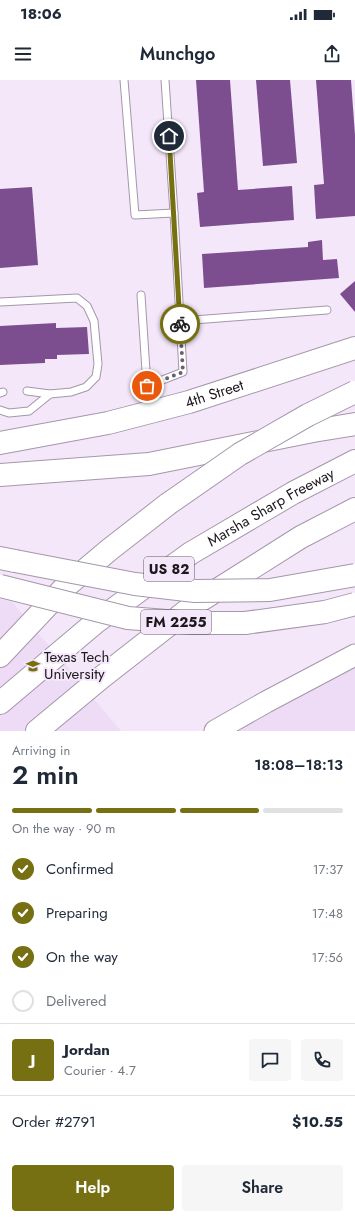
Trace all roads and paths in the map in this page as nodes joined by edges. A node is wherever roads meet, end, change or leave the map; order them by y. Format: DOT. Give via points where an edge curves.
graph roads {
  1 [pos="124,80"];
  2 [pos="165,80"];
  3 [pos="174,213"];
  4 [pos="141,295"];
  5 [pos="0,302"];
  6 [pos="328,310"];
  7 [pos="180,321"];
  8 [pos="355,348"];
  9 [pos="27,391"];
  10 [pos="355,392"];
  11 [pos="50,394"];
  12 [pos="0,410"];
  13 [pos="355,424"];
  14 [pos="0,443"];
  15 [pos="355,461"];
  16 [pos="0,475"];
  17 [pos="355,509"];
  18 [pos="7,559"];
  19 [pos="355,575"];
  20 [pos="0,586"];
  21 [pos="355,604"];
  22 [pos="355,655"];
  23 [pos="0,656"];
  24 [pos="0,703"];
  25 [pos="37,731"];
  26 [pos="215,731"];
  1 -- 3 [label="lane" via="135,215"];
  2 -- 3 [label="lane"];
  3 -- 7 [label="lane"];
  4 -- 7 [label="lane" via="147,386 183,372"];
  5 -- 11 [label="lane" via="77,298 88,306 94,322 98,364 96,377 86,387 71,392"];
  6 -- 7 [label="lane"];
  8 -- 14 [label="main road, 4th Street" via="189,402 108,423"];
  9 -- 11 [label="lane"];
  10 -- 23 [label="main road, bridge" via="308,415 240,454 162,509 64,588"];
  11 -- 12 [label="lane" via="29,411"];
  13 -- 16 [label="main road" via="149,464"];
  15 -- 24 [label="main road, Marsha Sharp Freeway / US 82" via="293,492 191,553 96,622"];
  17 -- 25 [label="main road, US 82" via="301,538 198,602"];
  18 -- 19 [label="main road, bridge" via="135,584 195,591 270,590"];
  20 -- 21 [label="main road, FM 2255, bridge" via="128,618 192,624 245,623 325,612"];
  22 -- 26 [label="main road"];
}
